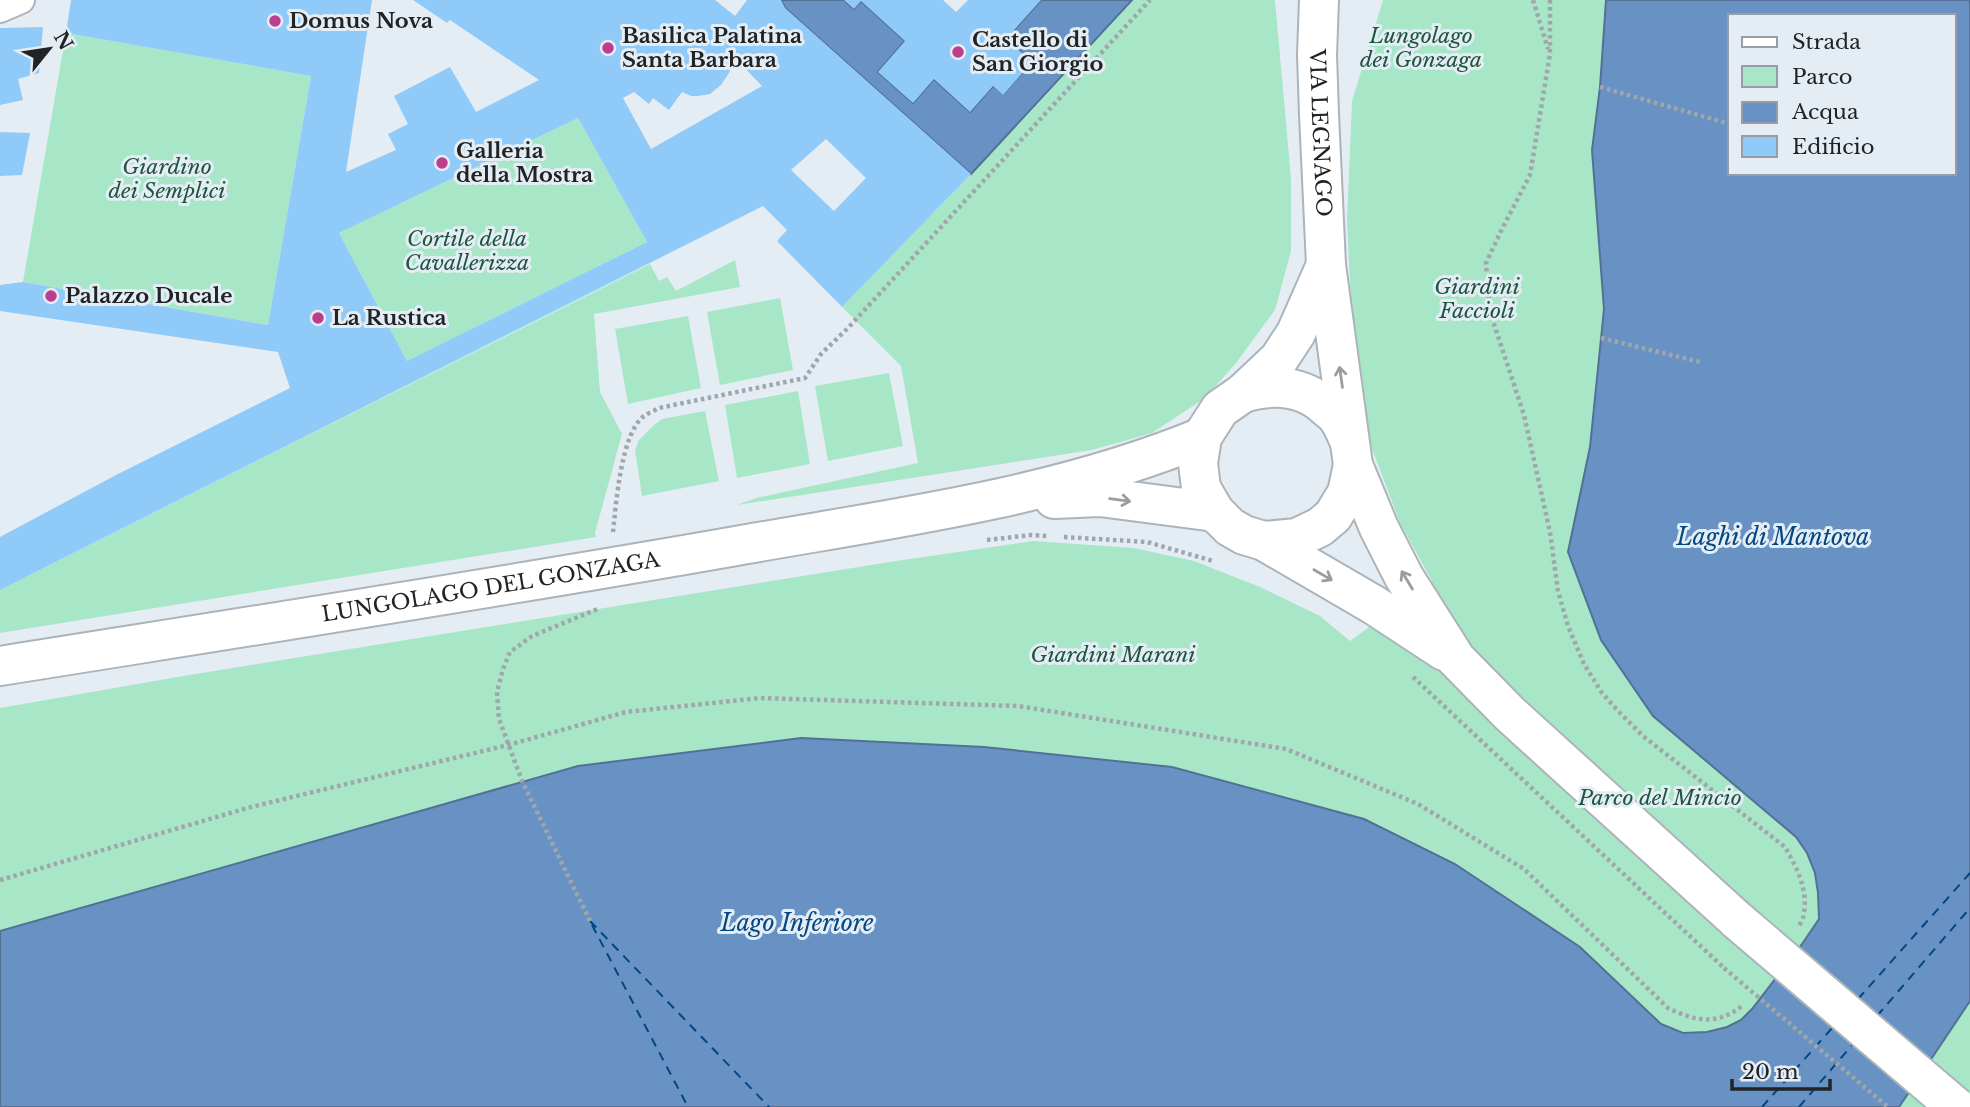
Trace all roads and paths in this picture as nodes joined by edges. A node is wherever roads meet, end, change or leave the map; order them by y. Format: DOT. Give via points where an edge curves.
graph roads {
  1 [pos="21,0"];
  2 [pos="1150,0"];
  3 [pos="1319,0"];
  4 [pos="1533,0"];
  5 [pos="1550,0"];
  6 [pos="0,9"];
  7 [pos="1550,54"];
  8 [pos="1600,87"];
  9 [pos="1728,123"];
  10 [pos="1326,265"];
  11 [pos="1601,338"];
  12 [pos="1700,362"];
  13 [pos="1243,393"];
  14 [pos="1202,437"];
  15 [pos="1352,455"];
  16 [pos="979,503"];
  17 [pos="1215,512"];
  18 [pos="614,540"];
  19 [pos="977,541"];
  20 [pos="1264,541"];
  21 [pos="1226,564"];
  22 [pos="612,604"];
  23 [pos="1456,659"];
  24 [pos="0,666"];
  25 [pos="1410,674"];
  26 [pos="508,744"];
  27 [pos="0,880"];
  28 [pos="590,921"];
  29 [pos="1798,929"];
  30 [pos="1742,1006"];
  31 [pos="1888,1107"];
  32 [pos="1956,1107"];
  1 -- 6 [label="street"];
  2 -- 18 [label="path" via="821,354 805,378 659,408 643,416 625,450"];
  3 -- 10 [label="main road, VIA LEGNAGO"];
  4 -- 7 [label="path"];
  5 -- 7 [label="path"];
  7 -- 29 [label="path" via="1530,175 1486,263 1490,312 1524,415 1568,626 1602,693 1643,737 1785,847 1801,880 1804,913"];
  8 -- 9 [label="path"];
  10 -- 13 [label="main road, VIA LEGNAGO" via="1296,333 1279,359"];
  15 -- 10 [label="main road, VIA LEGNAGO, one-way"];
  11 -- 12 [label="path"];
  13 -- 14 [label="main road, VIA LEGNAGO" via="1220,409"];
  13 -- 15 [label="main road, VIA LEGNAGO" via="1262,387 1308,393 1339,419"];
  14 -- 16 [label="main road, LUNGOLAGO DEL GONZAGA" via="1158,455"];
  14 -- 17 [label="main road, VIA LEGNAGO" via="1201,488"];
  15 -- 20 [label="main road, VIA LEGNAGO" via="1347,493 1333,516 1297,538"];
  23 -- 15 [label="main road, VIA LEGNAGO, one-way" via="1379,528"];
  16 -- 17 [label="main road, LUNGOLAGO DEL GONZAGA, one-way" via="1100,497"];
  16 -- 24 [label="main road, LUNGOLAGO DEL GONZAGA"];
  17 -- 20 [label="main road, VIA LEGNAGO" via="1230,527"];
  19 -- 21 [label="path" via="1031,535 1147,542"];
  20 -- 23 [label="main road, VIA LEGNAGO, one-way"];
  22 -- 26 [label="path" via="531,636 510,652 497,692 499,719"];
  23 -- 32 [label="main road, VIA LEGNAGO, bridge" via="1510,714 1738,921"];
  25 -- 31 [label="path, bridge" via="1724,968"];
  26 -- 27 [label="path" via="251,807"];
  26 -- 28 [label="path"];
  26 -- 30 [label="path" via="626,712 760,698 1018,706 1286,749 1418,804 1524,869 1668,1008 1701,1021"];
}
